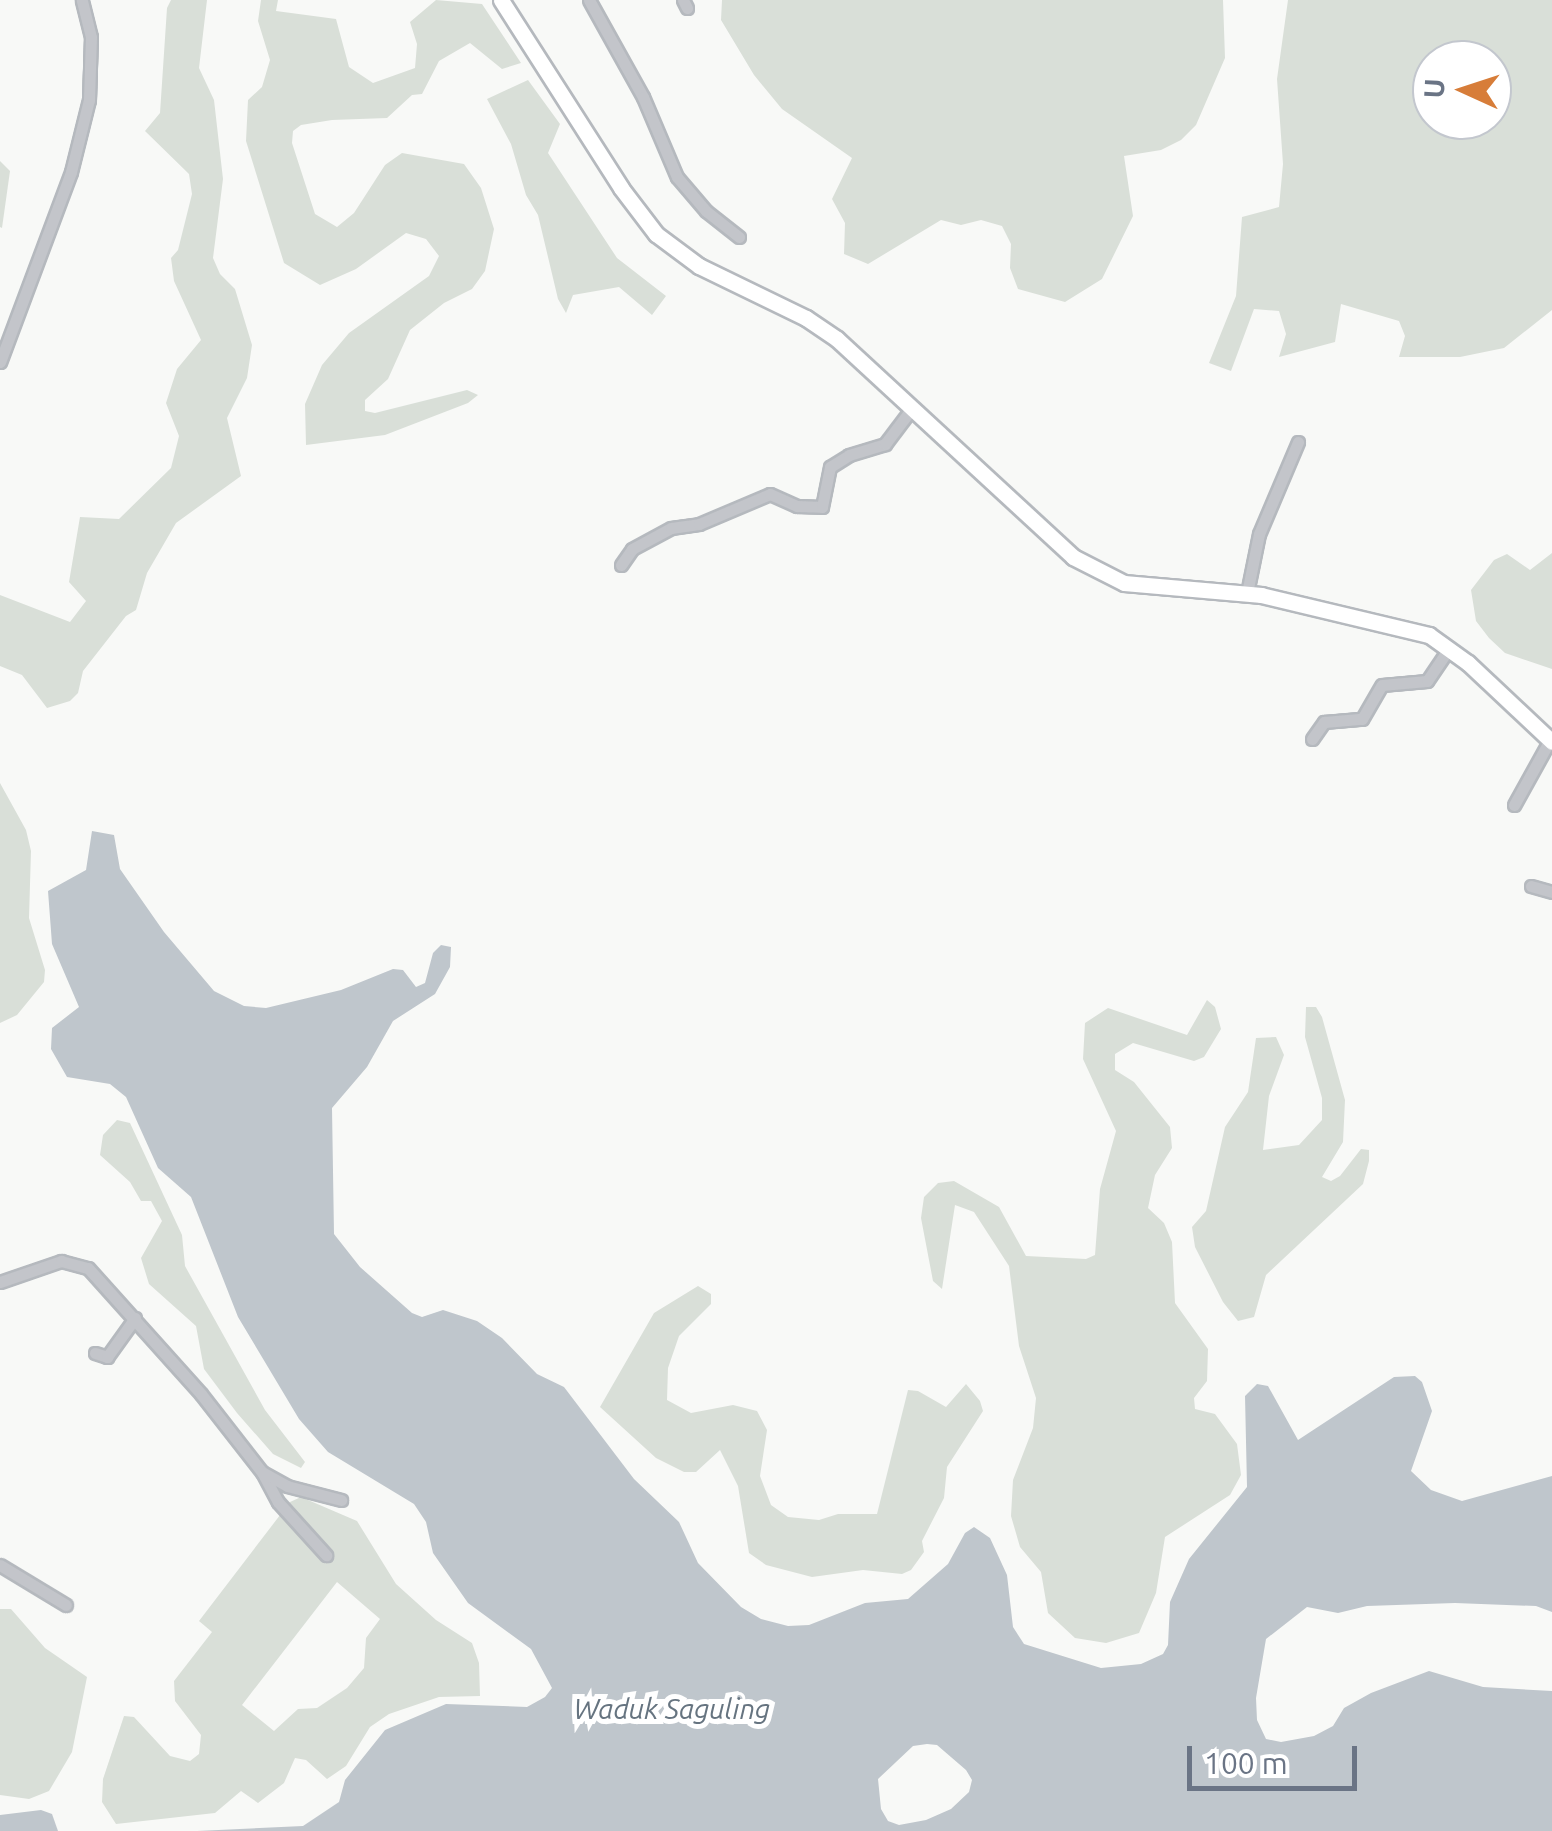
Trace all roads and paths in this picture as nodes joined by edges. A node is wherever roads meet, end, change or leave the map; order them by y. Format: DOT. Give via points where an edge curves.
graph roads {
  1 [pos="82,0"];
  2 [pos="501,0"];
  3 [pos="590,0"];
  4 [pos="739,237"];
  5 [pos="0,362"];
  6 [pos="913,406"];
  7 [pos="1298,442"];
  8 [pos="621,565"];
  9 [pos="1247,594"];
  10 [pos="1449,648"];
  11 [pos="1312,739"];
  12 [pos="1551,741"];
  13 [pos="1514,805"];
  14 [pos="1531,886"];
  15 [pos="1552,892"];
  16 [pos="0,1282"];
  17 [pos="135,1318"];
  18 [pos="95,1353"];
  19 [pos="262,1472"];
  20 [pos="341,1500"];
  21 [pos="326,1555"];
  22 [pos="0,1565"];
  23 [pos="66,1605"];
  1 -- 5 [label="street" via="91,37 89,100 71,172"];
  2 -- 6 [label="main road" via="656,234 698,266 806,318"];
  3 -- 4 [label="street" via="678,177"];
  6 -- 8 [label="street" via="885,444 830,467 822,507 797,506 770,494 699,524 671,528 631,550"];
  6 -- 9 [label="main road" via="1090,568 1142,586"];
  7 -- 9 [label="street" via="1259,534"];
  9 -- 10 [label="main road" via="1419,632"];
  10 -- 11 [label="street" via="1427,681 1382,686 1362,719 1324,722"];
  10 -- 12 [label="main road"];
  12 -- 13 [label="street"];
  14 -- 15 [label="street"];
  16 -- 17 [label="street" via="70,1261 88,1268"];
  17 -- 18 [label="street" via="106,1358"];
  17 -- 19 [label="street"];
  19 -- 20 [label="street"];
  19 -- 21 [label="street" via="278,1502"];
  22 -- 23 [label="street"];
}
